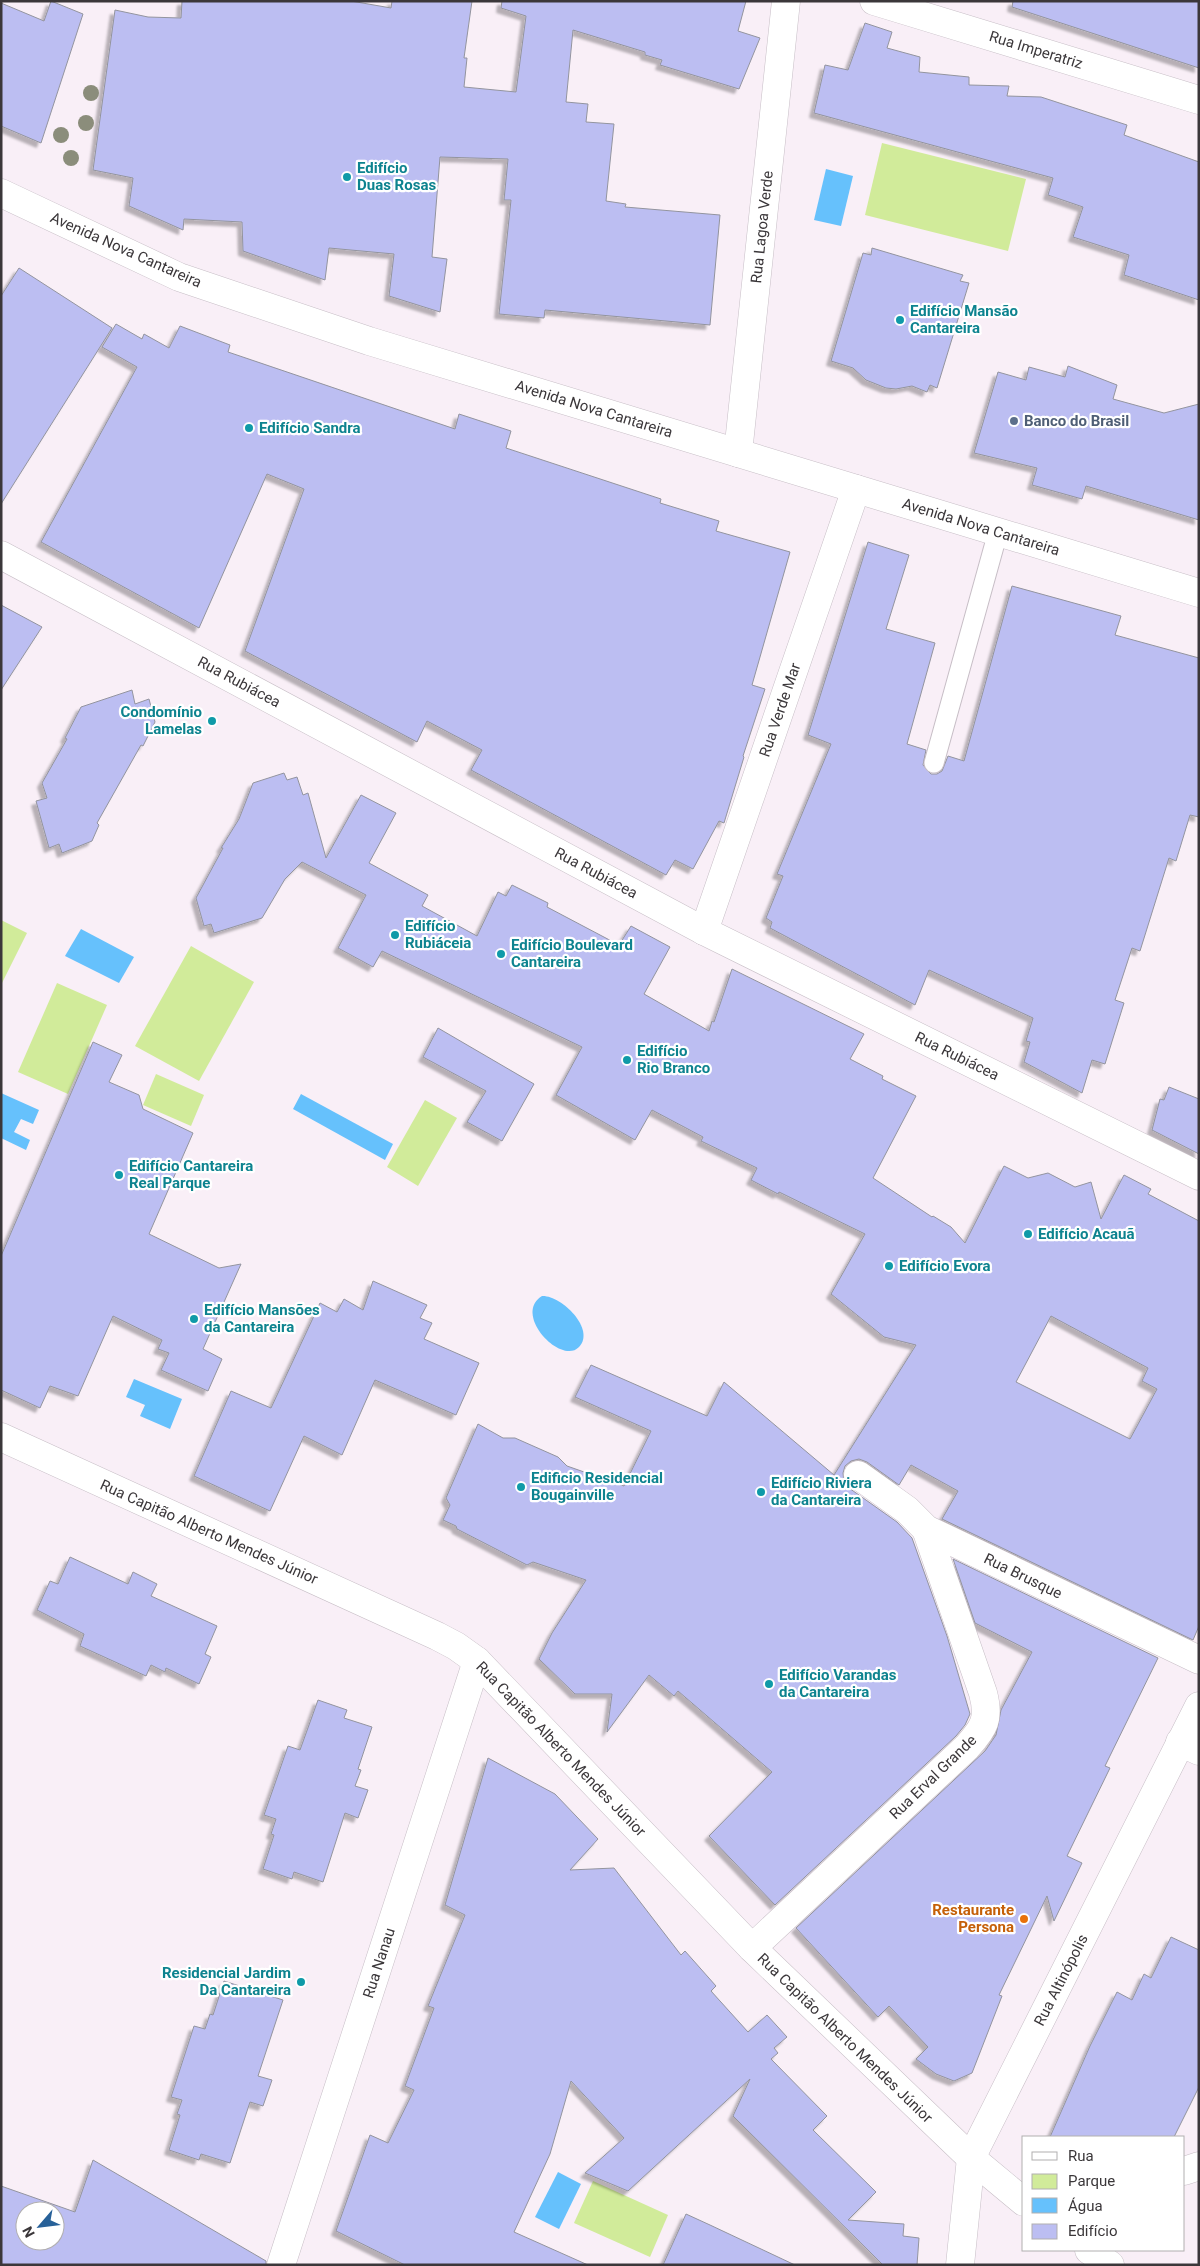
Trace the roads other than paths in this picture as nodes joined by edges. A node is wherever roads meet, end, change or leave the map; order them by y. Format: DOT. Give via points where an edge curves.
graph roads {
  1 [pos="786,1"];
  2 [pos="874,1"];
  3 [pos="1199,100"];
  4 [pos="1,193"];
  5 [pos="738,453"];
  6 [pos="856,489"];
  7 [pos="998,532"];
  8 [pos="1,555"];
  9 [pos="1199,593"];
  10 [pos="934,763"];
  11 [pos="704,931"];
  12 [pos="1199,1176"];
  13 [pos="1,1437"];
  14 [pos="858,1475"];
  15 [pos="926,1529"];
  16 [pos="1199,1660"];
  17 [pos="477,1661"];
  18 [pos="1199,1706"];
  19 [pos="1190,1747"];
  20 [pos="752,1948"];
  21 [pos="970,2158"];
  22 [pos="1199,2166"];
  23 [pos="1185,2171"];
  24 [pos="1022,2200"];
  25 [pos="1089,2251"];
  26 [pos="285,2263"];
  27 [pos="960,2265"];
  28 [pos="1110,2265"];
  1 -- 5 [label="street, Rua Lagoa Verde"];
  2 -- 3 [label="street, Rua Imperatriz"];
  4 -- 5 [label="street, Avenida Nova Cantareira" via="179,277 384,346"];
  5 -- 6 [label="street, Avenida Nova Cantareira"];
  6 -- 7 [label="street, Avenida Nova Cantareira"];
  6 -- 11 [label="street, Rua Verde Mar"];
  7 -- 9 [label="street, Avenida Nova Cantareira"];
  7 -- 10 [label="lane"];
  8 -- 11 [label="street, Rua Rubiácea"];
  11 -- 12 [label="street, Rua Rubiácea"];
  13 -- 17 [label="street, Rua Capitão Alberto Mendes Júnior" via="437,1636"];
  14 -- 15 [label="street, Rua Brusque" via="907,1510"];
  15 -- 16 [label="street, Rua Brusque"];
  15 -- 20 [label="street, Rua Erval Grande" via="986,1706 983,1727 967,1748"];
  17 -- 20 [label="street, Rua Capitão Alberto Mendes Júnior"];
  17 -- 26 [label="street, Rua Nanau"];
  18 -- 19 [label="street, Rua Altinópolis"];
  19 -- 21 [label="street, Rua Altinópolis"];
  20 -- 21 [label="street, Rua Capitão Alberto Mendes Júnior"];
  21 -- 24 [label="street, Rua Capitão Alberto Mendes Júnior"];
  21 -- 27 [label="street, Rua Altinópolis"];
  22 -- 23 [label="street"];
  25 -- 28 [label="street"];
}
